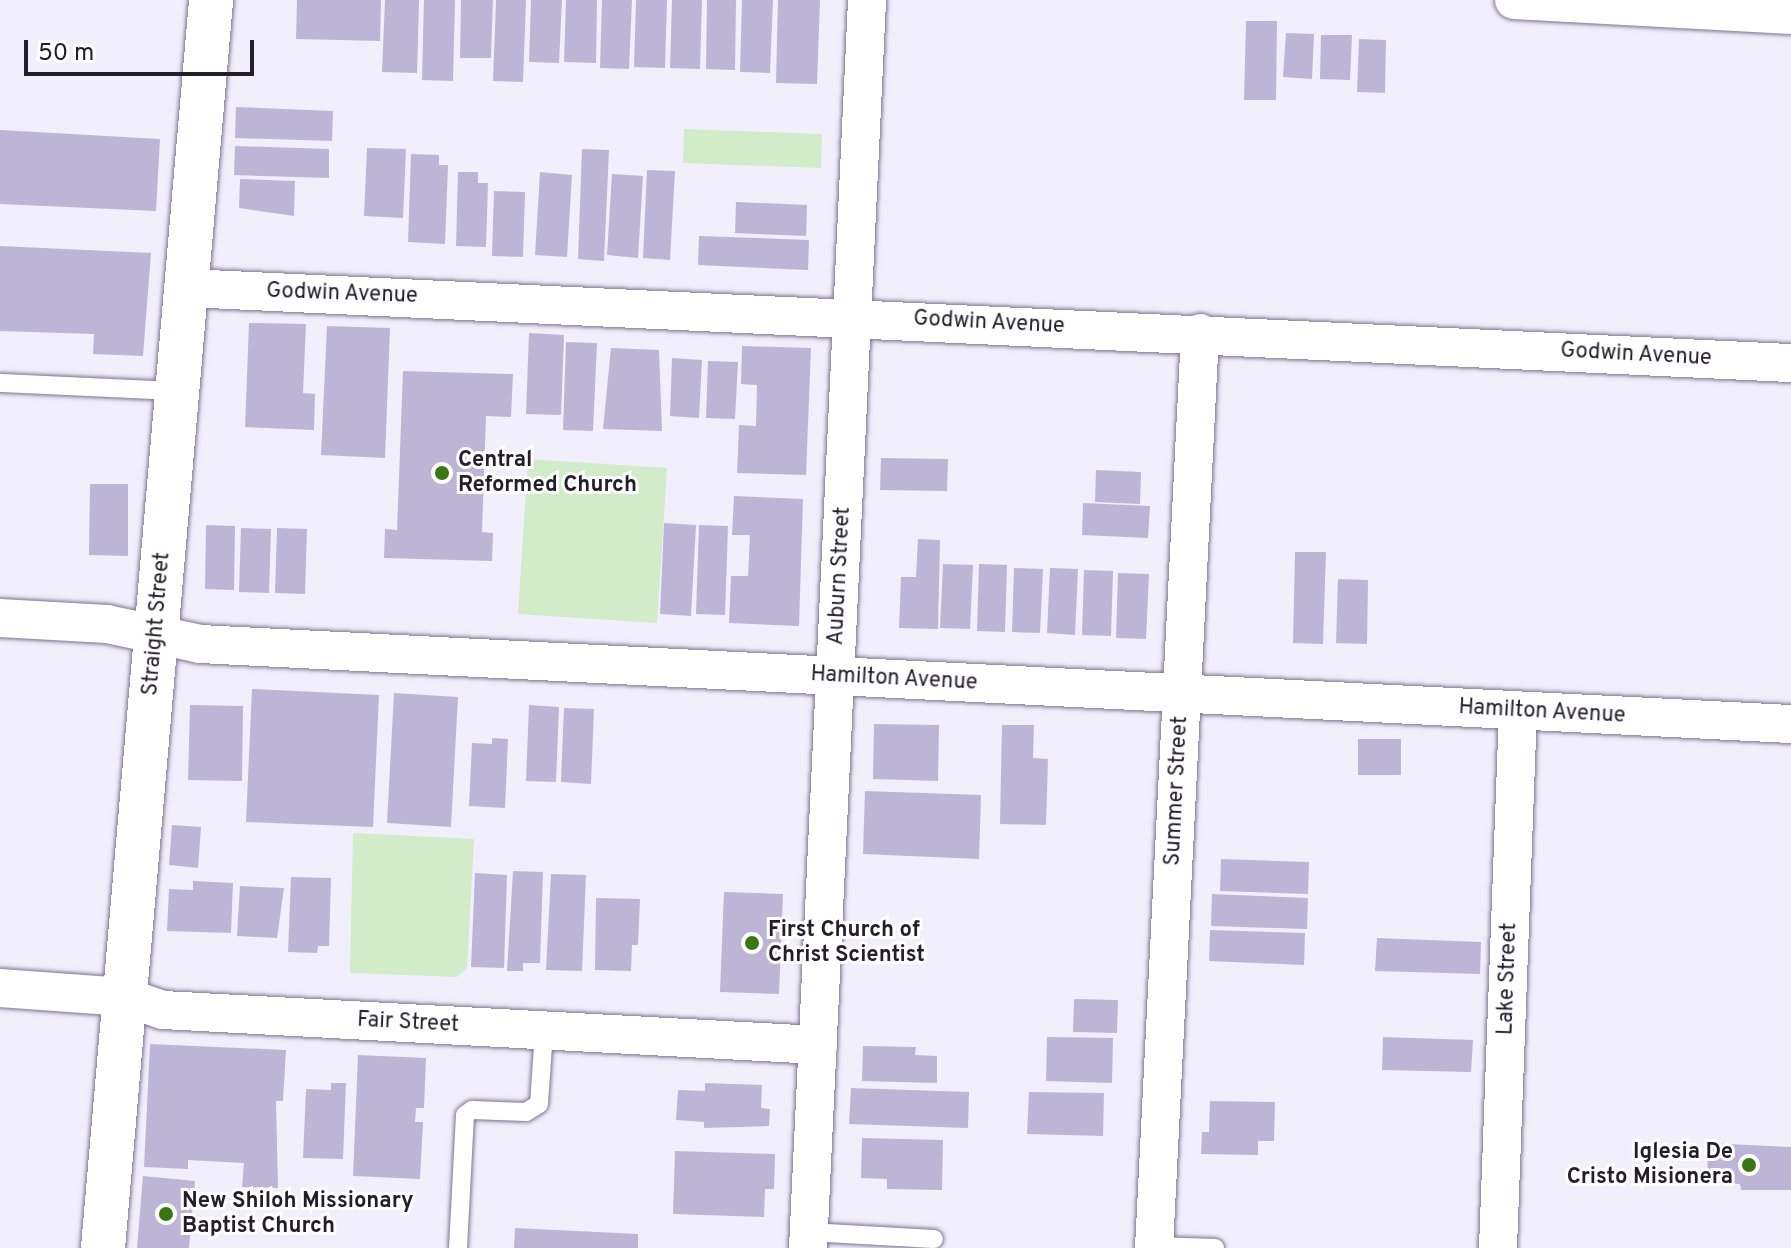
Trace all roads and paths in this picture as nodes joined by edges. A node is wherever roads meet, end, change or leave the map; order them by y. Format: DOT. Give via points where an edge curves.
graph roads {
  1 [pos="211,0"];
  2 [pos="867,0"];
  3 [pos="1514,0"];
  4 [pos="1791,15"];
  5 [pos="187,288"];
  6 [pos="853,316"];
  7 [pos="1200,333"];
  8 [pos="1791,363"];
  9 [pos="0,383"];
  10 [pos="178,391"];
  11 [pos="0,618"];
  12 [pos="156,635"];
  13 [pos="835,676"];
  14 [pos="1182,694"];
  15 [pos="1518,711"];
  16 [pos="1791,724"];
  17 [pos="0,988"];
  18 [pos="125,997"];
  19 [pos="544,1030"];
  20 [pos="818,1045"];
  21 [pos="934,1239"];
  22 [pos="809,1240"];
  23 [pos="1154,1247"];
  24 [pos="103,1248"];
  25 [pos="458,1248"];
  26 [pos="1215,1248"];
  27 [pos="1498,1248"];
  1 -- 5 [label="main road, Straight Street"];
  2 -- 6 [label="street, Auburn Street"];
  3 -- 4 [label="street"];
  5 -- 6 [label="street, Godwin Avenue"];
  5 -- 10 [label="main road, Straight Street"];
  6 -- 7 [label="street, Godwin Avenue"];
  6 -- 13 [label="street, Auburn Street"];
  7 -- 8 [label="street, Godwin Avenue"];
  7 -- 14 [label="street, Summer Street"];
  9 -- 10 [label="lane"];
  10 -- 12 [label="main road, Straight Street"];
  11 -- 12 [label="street, Hamilton Avenue" via="107,624"];
  12 -- 13 [label="street, Hamilton Avenue" via="200,644"];
  12 -- 18 [label="main road, Straight Street"];
  13 -- 14 [label="street, Hamilton Avenue"];
  13 -- 20 [label="street, Auburn Street"];
  14 -- 15 [label="street, Hamilton Avenue"];
  14 -- 23 [label="street, Summer Street"];
  15 -- 16 [label="street, Hamilton Avenue"];
  15 -- 27 [label="street, Lake Street"];
  17 -- 18 [label="street, Fair Street"];
  18 -- 19 [label="street, Fair Street" via="163,1010"];
  18 -- 24 [label="main road, Straight Street"];
  19 -- 20 [label="street, Fair Street"];
  19 -- 25 [label="lane" via="539,1104 526,1112 472,1110 465,1115"];
  20 -- 22 [label="street, Auburn Street"];
  21 -- 22 [label="lane"];
  23 -- 26 [label="lane"];
}
